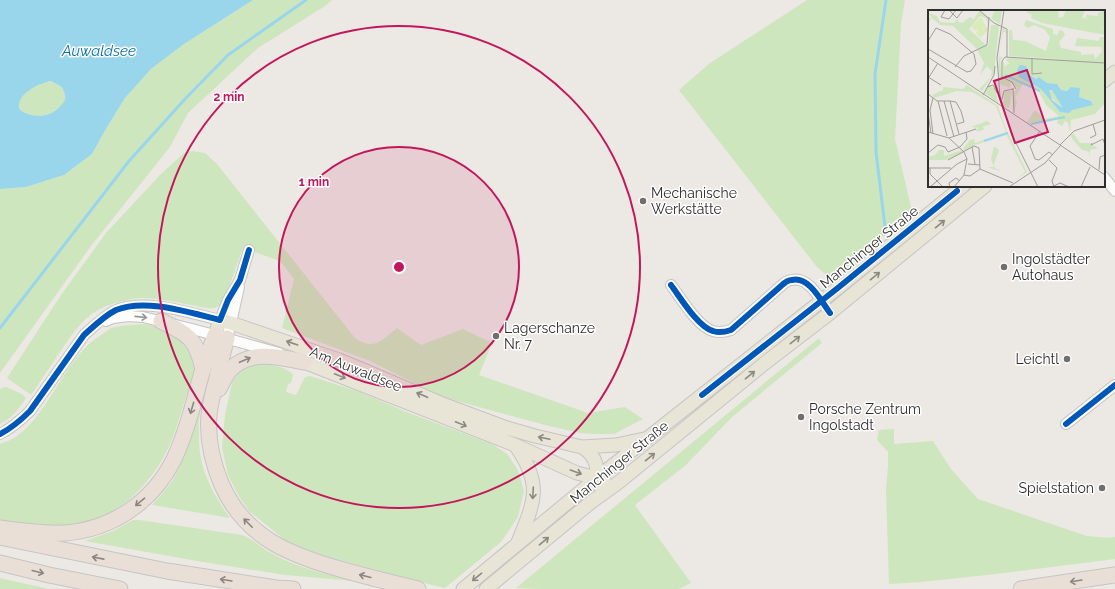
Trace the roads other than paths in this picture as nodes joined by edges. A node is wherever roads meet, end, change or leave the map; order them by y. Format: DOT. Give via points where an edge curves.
graph roads {
  1 [pos="1115,72"];
  2 [pos="1105,80"];
  3 [pos="1105,178"];
  4 [pos="962,187"];
  5 [pos="984,187"];
  6 [pos="1115,191"];
  7 [pos="249,250"];
  8 [pos="671,285"];
  9 [pos="821,301"];
  10 [pos="830,313"];
  11 [pos="161,321"];
  12 [pos="226,322"];
  13 [pos="95,325"];
  14 [pos="221,336"];
  15 [pos="304,362"];
  16 [pos="203,370"];
  17 [pos="1115,385"];
  18 [pos="209,414"];
  19 [pos="1066,424"];
  20 [pos="0,434"];
  21 [pos="648,439"];
  22 [pos="515,445"];
  23 [pos="582,447"];
  24 [pos="597,478"];
  25 [pos="619,482"];
  26 [pos="590,503"];
  27 [pos="0,528"];
  28 [pos="0,537"];
  29 [pos="517,543"];
  30 [pos="0,563"];
  31 [pos="1115,575"];
  32 [pos="120,589"];
  33 [pos="293,589"];
  34 [pos="418,589"];
  35 [pos="463,589"];
  36 [pos="486,589"];
  37 [pos="1021,589"];
  1 -- 2 [label="main road"];
  3 -- 6 [label="street"];
  4 -- 9 [label="main road, Manchinger Straße"];
  10 -- 5 [label="main road, Manchinger Straße, one-way"];
  7 -- 12 [label="street" via="239,290"];
  8 -- 9 [label="street" via="702,325 712,331 732,330 790,280 800,280 808,284"];
  9 -- 10 [label="street"];
  9 -- 21 [label="main road, Manchinger Straße"];
  25 -- 10 [label="main road, Manchinger Straße, one-way"];
  13 -- 11 [label="street, Am Auwaldsee, one-way" via="113,318 128,316"];
  11 -- 14 [label="street, Am Auwaldsee"];
  11 -- 16 [label="highway" via="191,339 196,345"];
  12 -- 13 [label="street, Am Auwaldsee" via="158,306 143,306 117,310"];
  12 -- 14 [label="main road"];
  23 -- 12 [label="main road, Am Auwaldsee, one-way" via="507,428 440,403 366,370"];
  13 -- 20 [label="street, Am Auwaldsee" via="84,335 30,411 10,429"];
  14 -- 15 [label="street, Am Auwaldsee"];
  14 -- 16 [label="highway"];
  14 -- 18 [label="highway"];
  18 -- 15 [label="highway, one-way" via="225,377 244,360 268,356"];
  15 -- 22 [label="main road, Am Auwaldsee, one-way"];
  16 -- 27 [label="highway, one-way" via="188,422 174,458 154,490 142,502 113,521 79,531 47,533"];
  17 -- 19 [label="street"];
  34 -- 18 [label="highway, one-way" via="330,567 299,556 266,539 255,530 233,505 218,476 211,451"];
  21 -- 23 [label="main road, Am Auwaldsee" via="616,446"];
  21 -- 24 [label="main road, Manchinger Straße"];
  22 -- 24 [label="main road, Am Auwaldsee, one-way"];
  22 -- 29 [label="main road, one-way" via="530,471 534,494"];
  23 -- 24 [label="main road" via="594,458"];
  24 -- 25 [label="main road, Am Auwaldsee"];
  24 -- 26 [label="main road" via="596,489"];
  24 -- 29 [label="main road, Manchinger Straße"];
  25 -- 26 [label="main road, Manchinger Straße"];
  36 -- 26 [label="main road, Manchinger Straße, one-way"];
  33 -- 28 [label="highway, one-way" via="167,571"];
  29 -- 35 [label="main road, Manchinger Straße, one-way"];
  30 -- 32 [label="highway, one-way"];
  31 -- 37 [label="highway, one-way"];
}
